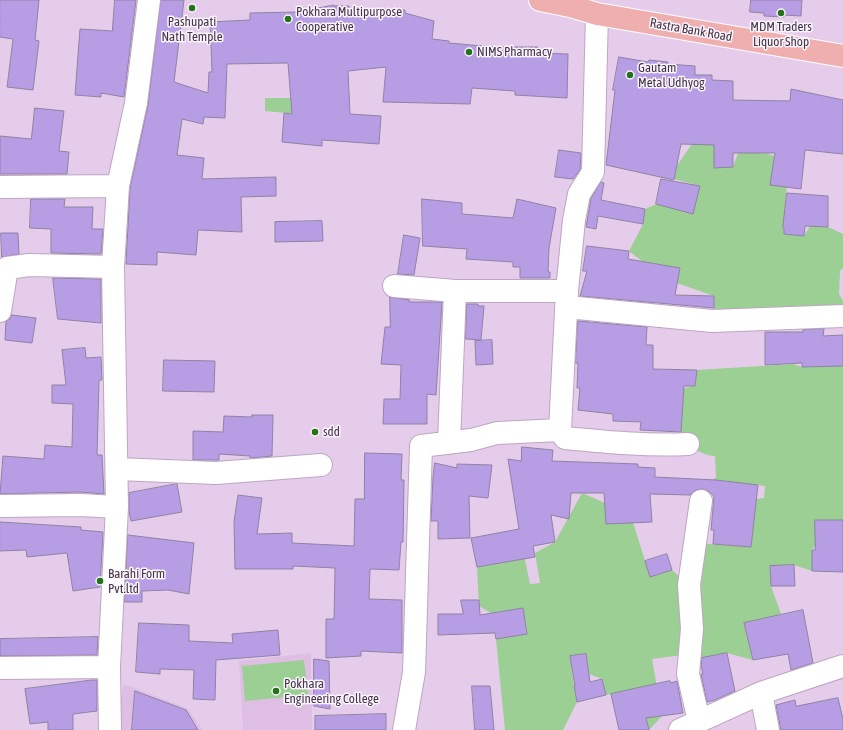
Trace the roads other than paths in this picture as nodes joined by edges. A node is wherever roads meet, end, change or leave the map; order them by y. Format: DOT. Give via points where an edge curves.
graph roads {
  1 [pos="149,0"];
  2 [pos="540,0"];
  3 [pos="570,3"];
  4 [pos="597,14"];
  5 [pos="843,56"];
  6 [pos="118,186"];
  7 [pos="0,187"];
  8 [pos="113,267"];
  9 [pos="394,286"];
  10 [pos="455,291"];
  11 [pos="567,299"];
  12 [pos="0,311"];
  13 [pos="843,316"];
  14 [pos="560,430"];
  15 [pos="449,443"];
  16 [pos="688,444"];
  17 [pos="320,465"];
  18 [pos="117,469"];
  19 [pos="701,501"];
  20 [pos="1,506"];
  21 [pos="117,507"];
  22 [pos="843,666"];
  23 [pos="109,667"];
  24 [pos="0,668"];
  25 [pos="761,693"];
  26 [pos="689,725"];
  27 [pos="110,730"];
  28 [pos="404,730"];
  29 [pos="768,730"];
  1 -- 6 [label="street" via="136,103"];
  2 -- 3 [label="main road, Rastra Bank Road"];
  3 -- 4 [label="main road, Rastra Bank Road"];
  4 -- 5 [label="main road, Rastra Bank Road"];
  4 -- 11 [label="street" via="593,172 579,194 576,207"];
  6 -- 7 [label="street"];
  6 -- 8 [label="street"];
  8 -- 12 [label="street" via="29,265 7,268"];
  8 -- 18 [label="street"];
  9 -- 10 [label="street"];
  10 -- 11 [label="street"];
  10 -- 15 [label="street"];
  11 -- 13 [label="street" via="712,320"];
  11 -- 14 [label="street"];
  14 -- 15 [label="street" via="497,433"];
  14 -- 16 [label="street" via="565,438 656,445"];
  15 -- 28 [label="street" via="421,446 414,672"];
  17 -- 18 [label="street" via="216,473"];
  18 -- 21 [label="street"];
  19 -- 26 [label="street" via="689,585 692,629 688,674"];
  20 -- 21 [label="street"];
  21 -- 23 [label="street"];
  22 -- 25 [label="street"];
  23 -- 24 [label="street"];
  23 -- 27 [label="street"];
  25 -- 26 [label="street"];
  25 -- 29 [label="street"];
}
